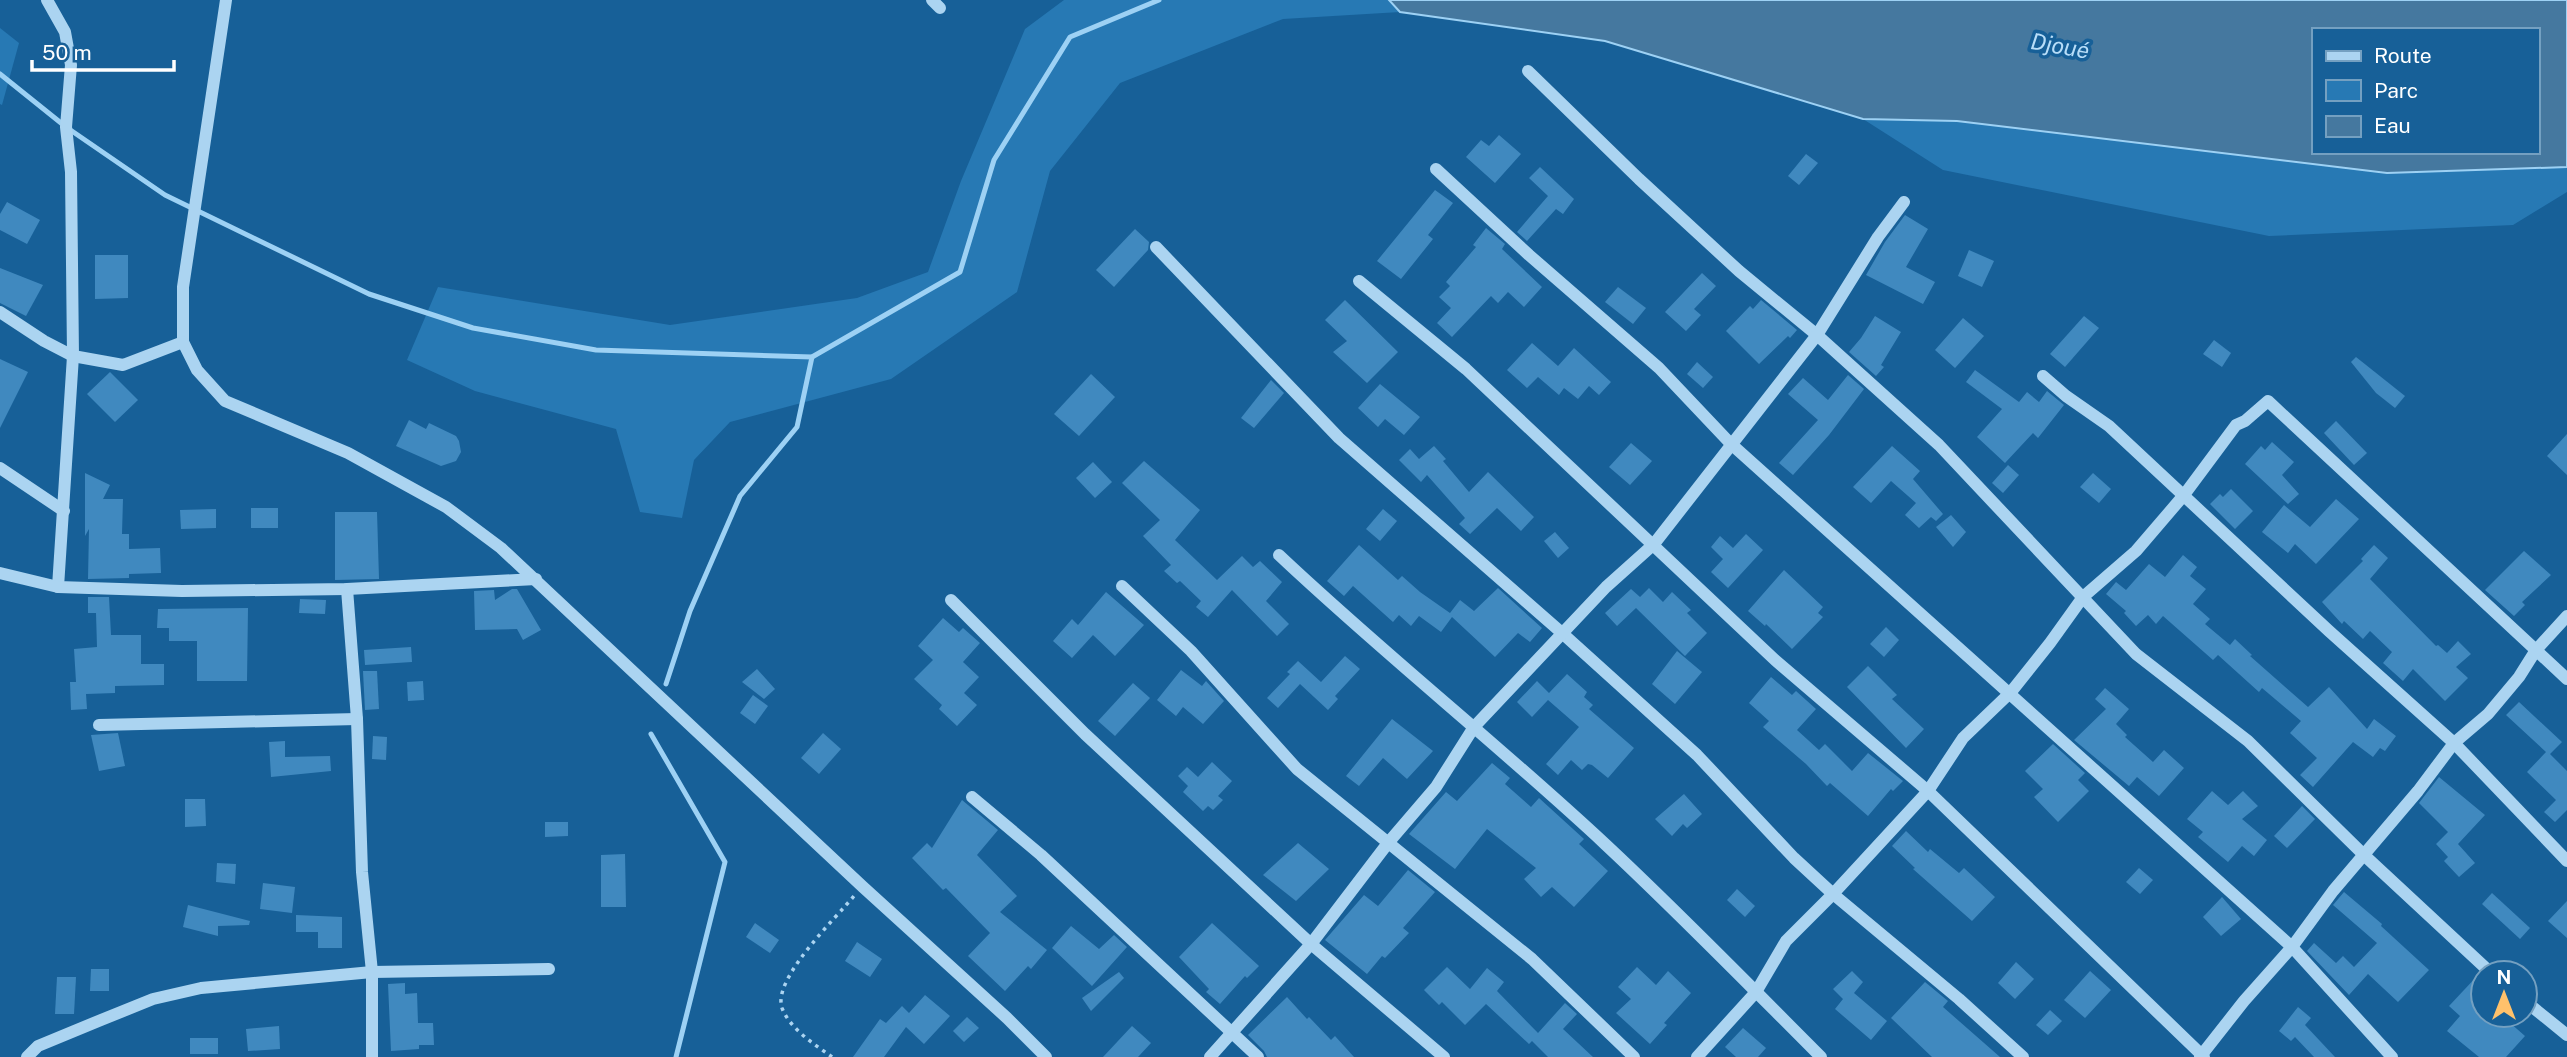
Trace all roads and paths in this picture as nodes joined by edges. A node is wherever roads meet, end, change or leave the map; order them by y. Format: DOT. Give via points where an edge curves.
graph roads {
  1 [pos="47,0"];
  2 [pos="226,0"];
  3 [pos="1528,71"];
  4 [pos="1436,169"];
  5 [pos="1904,202"];
  6 [pos="1156,247"];
  7 [pos="1359,282"];
  8 [pos="0,312"];
  9 [pos="1817,335"];
  10 [pos="183,342"];
  11 [pos="73,356"];
  12 [pos="2043,376"];
  13 [pos="1730,443"];
  14 [pos="0,468"];
  15 [pos="2184,495"];
  16 [pos="64,511"];
  17 [pos="1654,544"];
  18 [pos="1279,555"];
  19 [pos="0,573"];
  20 [pos="536,579"];
  21 [pos="1122,586"];
  22 [pos="58,587"];
  23 [pos="347,589"];
  24 [pos="2083,597"];
  25 [pos="951,600"];
  26 [pos="2567,616"];
  27 [pos="1562,633"];
  28 [pos="2536,650"];
  29 [pos="2567,679"];
  30 [pos="2011,692"];
  31 [pos="357,719"];
  32 [pos="99,725"];
  33 [pos="1475,727"];
  34 [pos="2454,743"];
  35 [pos="1928,791"];
  36 [pos="972,797"];
  37 [pos="1388,843"];
  38 [pos="2365,856"];
  39 [pos="2567,861"];
  40 [pos="863,887"];
  41 [pos="1833,894"];
  42 [pos="1311,944"];
  43 [pos="2292,947"];
  44 [pos="2476,959"];
  45 [pos="549,969"];
  46 [pos="372,972"];
  47 [pos="1756,992"];
  48 [pos="2539,1012"];
  49 [pos="1232,1031"];
  50 [pos="2567,1035"];
  51 [pos="2202,1056"];
  52 [pos="27,1057"];
  53 [pos="372,1057"];
  54 [pos="832,1057"];
  55 [pos="1046,1057"];
  56 [pos="1210,1057"];
  57 [pos="1258,1057"];
  58 [pos="1444,1057"];
  59 [pos="1634,1057"];
  60 [pos="1697,1057"];
  61 [pos="1821,1057"];
  62 [pos="2023,1057"];
  63 [pos="2392,1057"];
  1 -- 11 [label="street" via="65,32 71,65 66,127 71,173"];
  2 -- 10 [label="street" via="183,287"];
  3 -- 9 [label="street" via="1739,271"];
  4 -- 13 [label="street" via="1659,368"];
  5 -- 9 [label="street"];
  6 -- 27 [label="street" via="1339,438"];
  7 -- 17 [label="street" via="1466,369"];
  8 -- 11 [label="street"];
  9 -- 13 [label="street"];
  9 -- 24 [label="street" via="1939,445"];
  10 -- 11 [label="street" via="124,365"];
  10 -- 20 [label="street" via="197,370 225,401 348,453 425,496 474,528"];
  11 -- 16 [label="street"];
  12 -- 15 [label="street" via="2109,426"];
  13 -- 17 [label="street"];
  13 -- 30 [label="street"];
  14 -- 16 [label="street"];
  15 -- 24 [label="street" via="2136,551"];
  15 -- 28 [label="street" via="2236,425 2268,401"];
  15 -- 34 [label="street"];
  16 -- 22 [label="street"];
  17 -- 27 [label="street"];
  17 -- 35 [label="street" via="1775,660"];
  18 -- 33 [label="street"];
  19 -- 22 [label="street"];
  20 -- 23 [label="street"];
  20 -- 40 [label="street"];
  21 -- 37 [label="street" via="1191,650 1297,769"];
  22 -- 23 [label="street"];
  23 -- 31 [label="street"];
  24 -- 30 [label="street"];
  24 -- 38 [label="street" via="2136,654 2248,741"];
  25 -- 42 [label="street" via="1085,734"];
  26 -- 28 [label="street"];
  27 -- 33 [label="street"];
  27 -- 41 [label="street" via="1696,755"];
  28 -- 29 [label="street"];
  28 -- 34 [label="street" via="2488,714"];
  30 -- 35 [label="street" via="1963,738"];
  30 -- 43 [label="street"];
  31 -- 32 [label="street"];
  31 -- 46 [label="street" via="362,872"];
  33 -- 37 [label="street" via="1436,787"];
  33 -- 47 [label="street" via="1606,844"];
  34 -- 38 [label="street"];
  34 -- 39 [label="street"];
  35 -- 41 [label="street"];
  35 -- 51 [label="street"];
  36 -- 49 [label="street"];
  37 -- 42 [label="street"];
  37 -- 59 [label="street" via="1532,959"];
  38 -- 43 [label="street"];
  38 -- 44 [label="street"];
  40 -- 54 [label="path" via="796,964 781,994 787,1017"];
  40 -- 55 [label="street"];
  41 -- 47 [label="street" via="1786,941"];
  41 -- 62 [label="street"];
  42 -- 49 [label="street"];
  42 -- 58 [label="street"];
  43 -- 51 [label="street"];
  43 -- 63 [label="street"];
  45 -- 46 [label="street"];
  46 -- 52 [label="street" via="240,983 153,999 38,1046"];
  46 -- 53 [label="street"];
  47 -- 60 [label="street"];
  47 -- 61 [label="street"];
  48 -- 50 [label="street"];
  49 -- 56 [label="street"];
  49 -- 57 [label="street"];
}
